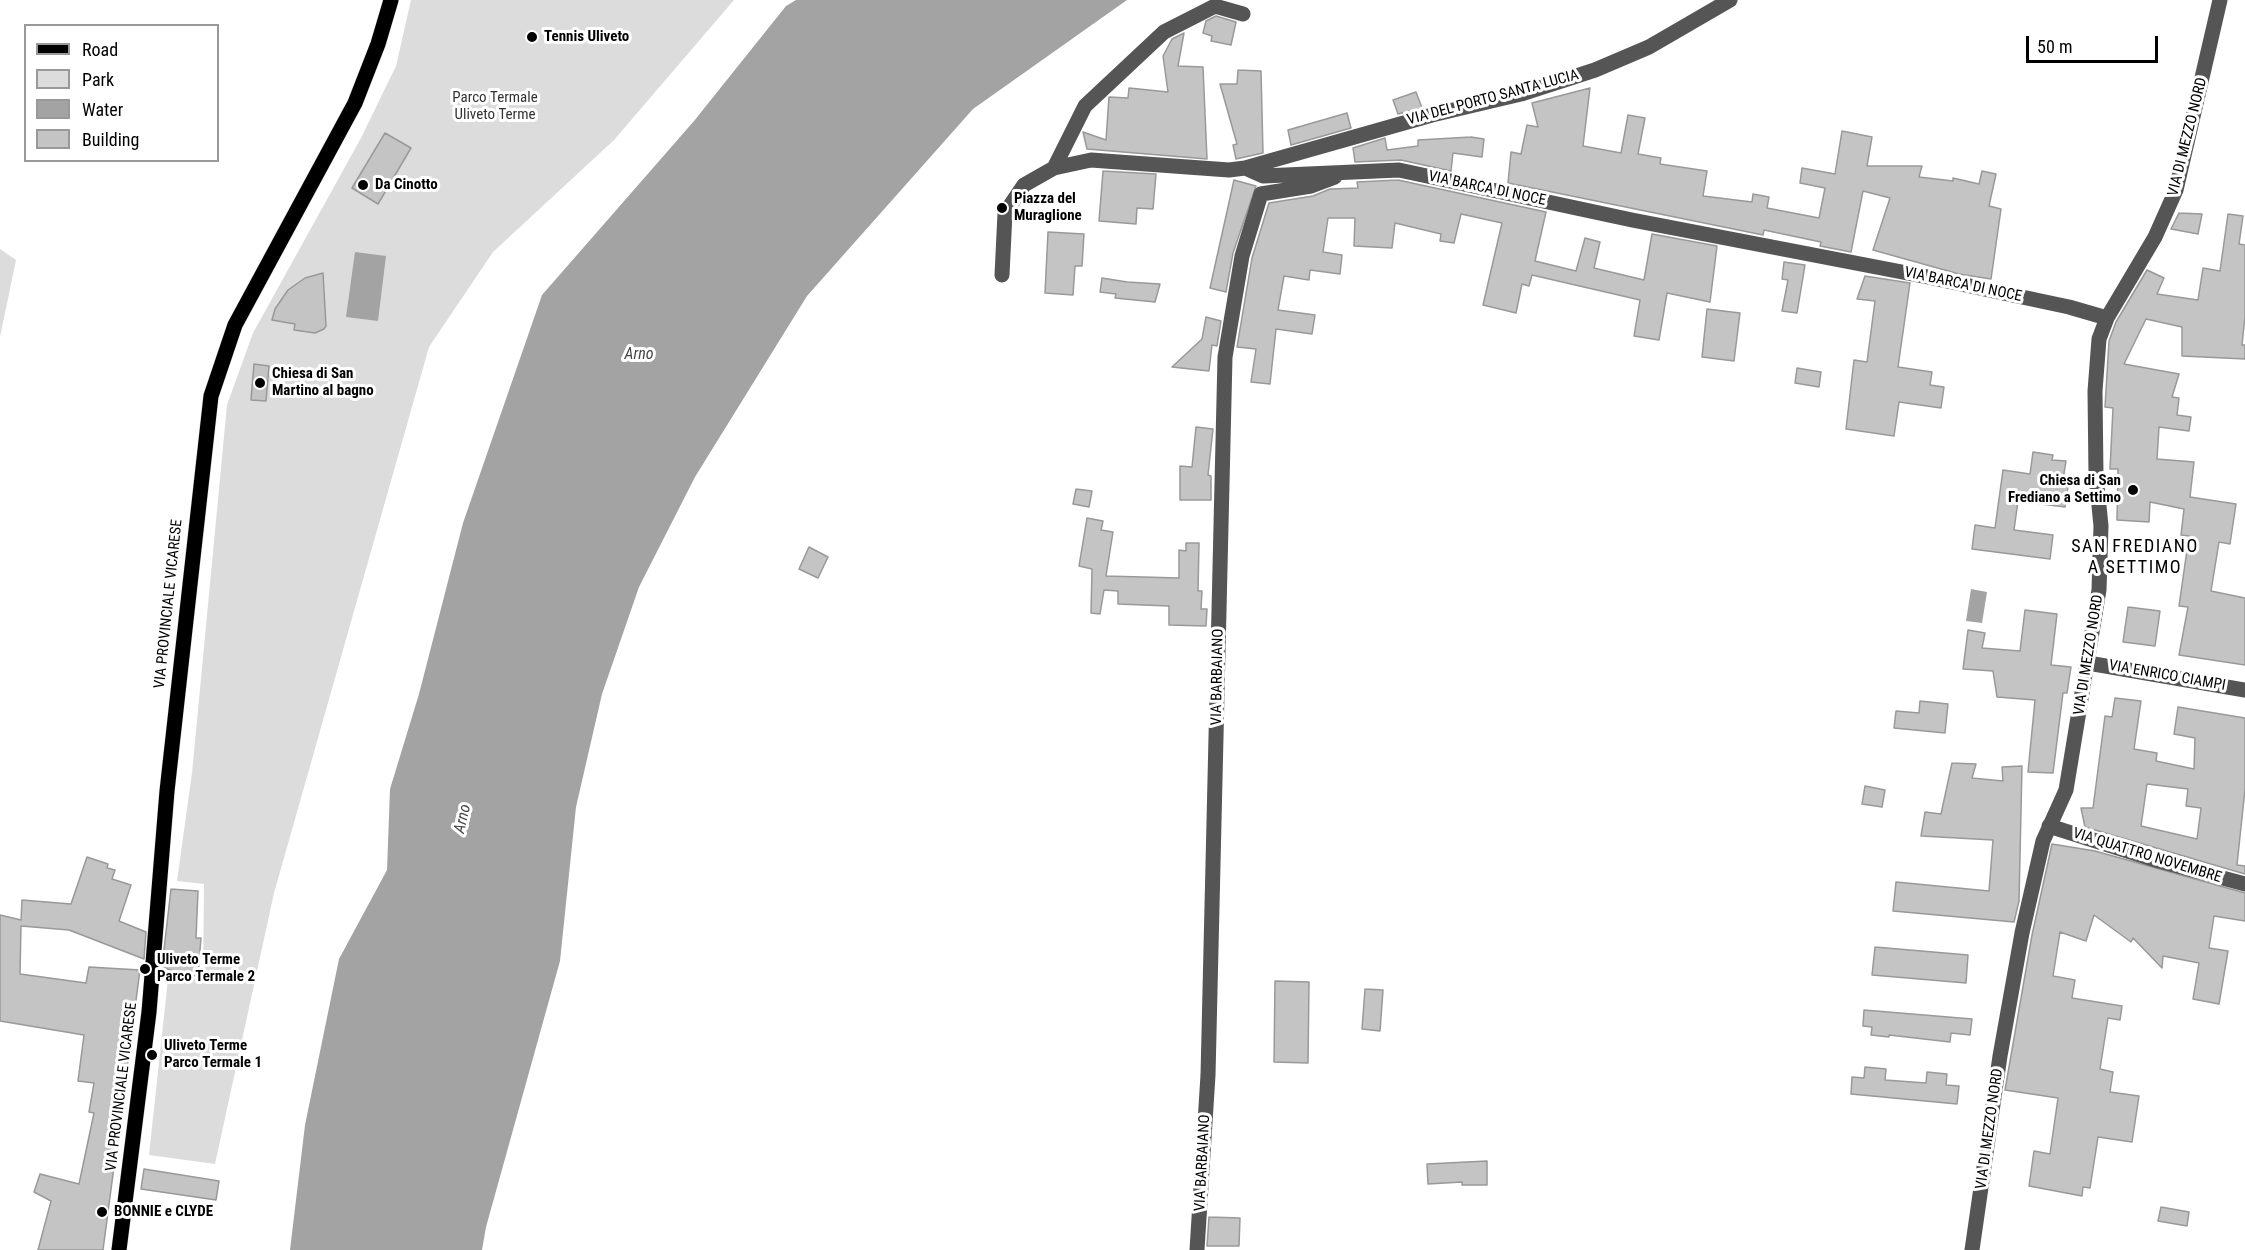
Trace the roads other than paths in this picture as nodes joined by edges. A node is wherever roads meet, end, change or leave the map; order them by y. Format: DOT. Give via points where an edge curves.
graph roads {
  1 [pos="391,0"];
  2 [pos="1730,0"];
  3 [pos="2220,0"];
  4 [pos="1243,14"];
  5 [pos="1054,168"];
  6 [pos="1245,168"];
  7 [pos="1342,172"];
  8 [pos="1002,275"];
  9 [pos="2107,318"];
  10 [pos="2088,663"];
  11 [pos="2245,690"];
  12 [pos="2049,826"];
  13 [pos="2245,884"];
  14 [pos="119,1250"];
  15 [pos="1197,1250"];
  16 [pos="1972,1250"];
  1 -- 14 [label="main road, VIA PROVINCIALE VICARESE" via="355,103 235,325 211,396 167,790 149,1012"];
  2 -- 6 [label="street, VIA DEL PORTO SANTA LUCIA" via="1649,47 1595,70 1521,94"];
  3 -- 9 [label="street, VIA DI MEZZO NORD" via="2176,190 2155,237"];
  4 -- 5 [label="street" via="1215,6 1164,32 1085,106"];
  5 -- 6 [label="street, VIA BARCA DI NOCE" via="1091,160"];
  5 -- 8 [label="street" via="1024,186 1005,213"];
  6 -- 7 [label="street, VIA BARCA DI NOCE" via="1263,176"];
  7 -- 9 [label="street, VIA BARCA DI NOCE" via="1399,170 1972,286"];
  7 -- 15 [label="street, VIA BARBAIANO" via="1311,186 1261,194 1242,256 1225,357 1208,1076"];
  9 -- 10 [label="street, VIA DI MEZZO NORD" via="2096,354 2100,590"];
  10 -- 11 [label="street, VIA ENRICO CIAMPI"];
  10 -- 12 [label="street, VIA DI MEZZO NORD" via="2066,790"];
  12 -- 13 [label="street, VIA QUATTRO NOVEMBRE"];
  12 -- 16 [label="street, VIA DI MEZZO NORD" via="2022,933"];
}
